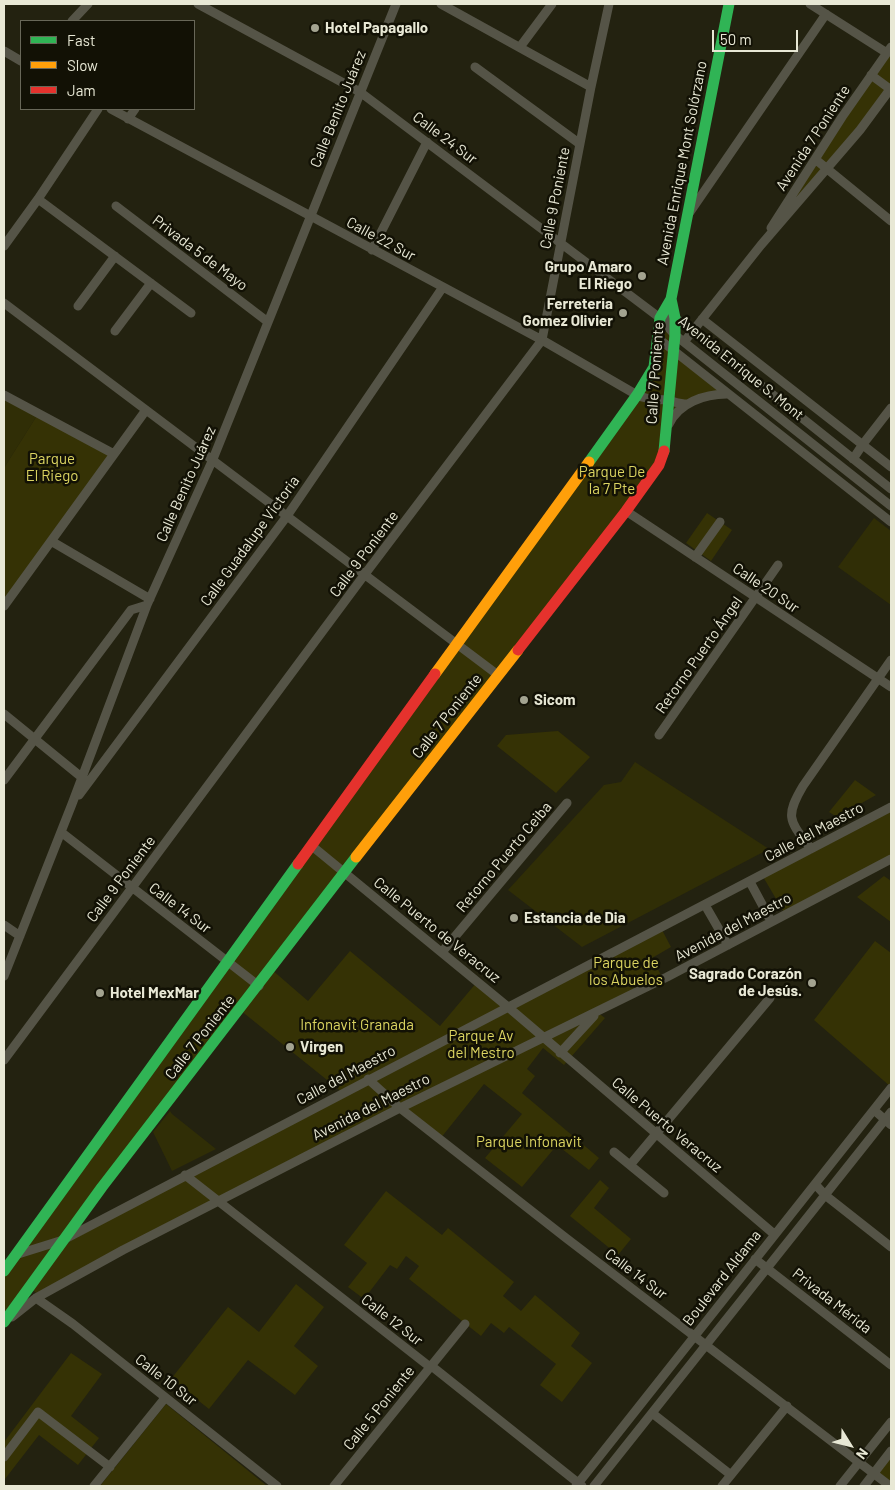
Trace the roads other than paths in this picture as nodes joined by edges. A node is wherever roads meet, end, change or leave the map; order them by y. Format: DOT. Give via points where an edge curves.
graph roads {
  1 [pos="88,4"];
  2 [pos="198,4"];
  3 [pos="396,4"];
  4 [pos="441,4"];
  5 [pos="552,4"];
  6 [pos="609,4"];
  7 [pos="729,4"];
  8 [pos="810,4"];
  9 [pos="826,14"];
  10 [pos="73,20"];
  11 [pos="520,47"];
  12 [pos="889,50"];
  13 [pos="4,51"];
  14 [pos="20,60"];
  15 [pos="474,67"];
  16 [pos="871,76"];
  17 [pos="590,87"];
  18 [pos="891,89"];
  19 [pos="360,92"];
  20 [pos="97,110"];
  21 [pos="113,110"];
  22 [pos="134,110"];
  23 [pos="128,119"];
  24 [pos="427,142"];
  25 [pos="580,144"];
  26 [pos="815,159"];
  27 [pos="826,169"];
  28 [pos="38,199"];
  29 [pos="116,206"];
  30 [pos="309,217"];
  31 [pos="686,218"];
  32 [pos="891,221"];
  33 [pos="560,242"];
  34 [pos="761,245"];
  35 [pos="4,246"];
  36 [pos="372,250"];
  37 [pos="115,256"];
  38 [pos="151,283"];
  39 [pos="443,287"];
  40 [pos="672,299"];
  41 [pos="4,303"];
  42 [pos="78,306"];
  43 [pos="191,313"];
  44 [pos="660,318"];
  45 [pos="675,318"];
  46 [pos="702,319"];
  47 [pos="268,322"];
  48 [pos="115,331"];
  49 [pos="693,331"];
  50 [pos="659,339"];
  51 [pos="680,339"];
  52 [pos="542,340"];
  53 [pos="674,351"];
  54 [pos="772,374"];
  55 [pos="764,387"];
  56 [pos="727,394"];
  57 [pos="4,395"];
  58 [pos="637,395"];
  59 [pos="669,400"];
  60 [pos="687,404"];
  61 [pos="891,408"];
  62 [pos="146,410"];
  63 [pos="665,434"];
  64 [pos="863,444"];
  65 [pos="114,454"];
  66 [pos="854,459"];
  67 [pos="213,460"];
  68 [pos="891,467"];
  69 [pos="891,489"];
  70 [pos="891,506"];
  71 [pos="626,511"];
  72 [pos="287,516"];
  73 [pos="720,522"];
  74 [pos="891,522"];
  75 [pos="50,541"];
  76 [pos="695,557"];
  77 [pos="778,565"];
  78 [pos="365,574"];
  79 [pos="755,598"];
  80 [pos="148,602"];
  81 [pos="4,606"];
  82 [pos="456,643"];
  83 [pos="891,660"];
  84 [pos="498,675"];
  85 [pos="878,679"];
  86 [pos="891,687"];
  87 [pos="4,714"];
  88 [pos="659,735"];
  89 [pos="35,738"];
  90 [pos="4,780"];
  91 [pos="86,780"];
  92 [pos="567,803"];
  93 [pos="891,807"];
  94 [pos="62,832"];
  95 [pos="312,846"];
  96 [pos="811,850"];
  97 [pos="891,859"];
  98 [pos="344,872"];
  99 [pos="750,882"];
  100 [pos="131,888"];
  101 [pos="705,905"];
  102 [pos="771,922"];
  103 [pos="4,925"];
  104 [pos="20,936"];
  105 [pos="728,945"];
  106 [pos="442,952"];
  107 [pos="227,961"];
  108 [pos="4,976"];
  109 [pos="258,986"];
  110 [pos="770,998"];
  111 [pos="508,1007"];
  112 [pos="597,1012"];
  113 [pos="543,1038"];
  114 [pos="560,1053"];
  115 [pos="4,1060"];
  116 [pos="368,1079"];
  117 [pos="891,1088"];
  118 [pos="400,1108"];
  119 [pos="874,1110"];
  120 [pos="891,1112"];
  121 [pos="888,1122"];
  122 [pos="656,1134"];
  123 [pos="614,1152"];
  124 [pos="630,1165"];
  125 [pos="185,1175"];
  126 [pos="815,1184"];
  127 [pos="664,1193"];
  128 [pos="825,1195"];
  129 [pos="219,1202"];
  130 [pos="774,1234"];
  131 [pos="62,1240"];
  132 [pos="891,1247"];
  133 [pos="14,1256"];
  134 [pos="755,1258"];
  135 [pos="767,1268"];
  136 [pos="4,1271"];
  137 [pos="36,1298"];
  138 [pos="4,1322"];
  139 [pos="465,1324"];
  140 [pos="695,1336"];
  141 [pos="707,1345"];
  142 [pos="891,1366"];
  143 [pos="430,1367"];
  144 [pos="166,1398"];
  145 [pos="787,1406"];
  146 [pos="652,1413"];
  147 [pos="891,1422"];
  148 [pos="891,1451"];
  149 [pos="4,1457"];
  150 [pos="859,1462"];
  151 [pos="110,1467"];
  152 [pos="874,1473"];
  153 [pos="731,1475"];
  154 [pos="579,1485"];
  155 [pos="94,1486"];
  156 [pos="277,1486"];
  157 [pos="334,1486"];
  158 [pos="594,1486"];
  159 [pos="722,1486"];
  160 [pos="840,1486"];
  161 [pos="864,1486"];
  162 [pos="890,1486"];
  1 -- 10 [label="street"];
  2 -- 19 [label="street, Calle 24 Sur"];
  3 -- 19 [label="street, Calle Benito Juárez"];
  4 -- 11 [label="street"];
  5 -- 11 [label="street"];
  6 -- 17 [label="street, Calle 9 Poniente"];
  7 -- 31 [label="main road, Avenida Enrique Mont Solórzano"];
  8 -- 9 [label="street"];
  9 -- 12 [label="street"];
  9 -- 31 [label="street"];
  11 -- 17 [label="street"];
  12 -- 16 [label="street, Avenida 7 Poniente"];
  13 -- 14 [label="street"];
  15 -- 25 [label="street"];
  16 -- 18 [label="street"];
  16 -- 26 [label="street, Avenida 7 Poniente"];
  17 -- 25 [label="street, Calle 9 Poniente"];
  18 -- 27 [label="street, Avenida 7 Poniente"];
  19 -- 24 [label="street, Calle 24 Sur"];
  19 -- 30 [label="street, Calle Benito Juárez"];
  20 -- 28 [label="street"];
  21 -- 23 [label="street, Calle 22 Sur"];
  22 -- 23 [label="street"];
  23 -- 30 [label="street, Calle 22 Sur"];
  24 -- 33 [label="street, Calle 24 Sur"];
  24 -- 36 [label="street"];
  25 -- 33 [label="street, Calle 9 Poniente"];
  26 -- 27 [label="street"];
  26 -- 34 [label="street, Avenida 7 Poniente"];
  27 -- 32 [label="street"];
  27 -- 34 [label="street, Avenida 7 Poniente"];
  28 -- 35 [label="street"];
  28 -- 37 [label="street"];
  29 -- 47 [label="street, Privada 5 de Mayo"];
  30 -- 36 [label="street, Calle 22 Sur"];
  30 -- 47 [label="street, Calle Benito Juárez"];
  31 -- 40 [label="main road, Avenida Enrique Mont Solórzano"];
  33 -- 44 [label="street, Calle 24 Sur"];
  33 -- 52 [label="street, Calle 9 Poniente"];
  34 -- 46 [label="street, Avenida 7 Poniente"];
  36 -- 39 [label="street, Calle 22 Sur"];
  37 -- 38 [label="street"];
  37 -- 42 [label="street"];
  38 -- 43 [label="street"];
  38 -- 48 [label="street"];
  39 -- 52 [label="street, Calle 22 Sur"];
  39 -- 72 [label="street, Calle Guadalupe Victoria"];
  40 -- 44 [label="main road, Calle 7 Poniente"];
  40 -- 45 [label="main road, Calle 7 Poniente"];
  41 -- 62 [label="street"];
  44 -- 45 [label="street, Avenida Enrique S. Mont"];
  44 -- 50 [label="main road, Calle 7 Poniente"];
  44 -- 51 [label="street, Avenida Enrique S. Mont"];
  45 -- 49 [label="street, Avenida Enrique S. Mont"];
  45 -- 51 [label="main road, Calle 7 Poniente"];
  46 -- 49 [label="street, Avenida 7 Poniente"];
  46 -- 54 [label="street"];
  47 -- 67 [label="street, Calle Benito Juárez"];
  49 -- 51 [label="street, Avenida 7 Poniente"];
  49 -- 55 [label="street, Avenida Enrique S. Mont"];
  50 -- 53 [label="street"];
  50 -- 58 [label="main road, Calle 7 Poniente" via="654,367"];
  51 -- 53 [label="main road, Calle 7 Poniente"];
  51 -- 70 [label="street, Avenida Enrique S. Mont"];
  52 -- 58 [label="street, Calle 22 Sur"];
  52 -- 78 [label="street, Calle 9 Poniente"];
  53 -- 56 [label="street"];
  53 -- 59 [label="main road, Calle 7 Poniente"];
  54 -- 55 [label="street"];
  54 -- 64 [label="street"];
  55 -- 66 [label="street, Avenida Enrique S. Mont"];
  56 -- 60 [label="street" via="707,396"];
  56 -- 74 [label="street"];
  57 -- 65 [label="street"];
  58 -- 59 [label="street, Calle 22 Sur"];
  58 -- 82 [label="main road, Calle 7 Poniente"];
  59 -- 60 [label="street, Calle 22 Sur"];
  59 -- 63 [label="main road, Calle 7 Poniente"];
  60 -- 63 [label="street" via="673,416"];
  61 -- 64 [label="street"];
  62 -- 65 [label="street"];
  62 -- 67 [label="street"];
  63 -- 71 [label="main road, Calle 7 Poniente" via="659,465"];
  64 -- 66 [label="street"];
  64 -- 68 [label="street"];
  65 -- 75 [label="street"];
  66 -- 69 [label="street, Avenida Enrique S. Mont"];
  67 -- 72 [label="street"];
  67 -- 80 [label="street, Calle Benito Juárez"];
  71 -- 76 [label="street, Calle 20 Sur"];
  71 -- 84 [label="main road, Calle 7 Poniente"];
  72 -- 78 [label="street"];
  72 -- 91 [label="street, Calle Guadalupe Victoria"];
  73 -- 76 [label="street"];
  75 -- 80 [label="street"];
  75 -- 81 [label="street"];
  76 -- 79 [label="street, Calle 20 Sur"];
  77 -- 79 [label="street, Retorno Puerto Ángel"];
  78 -- 82 [label="street"];
  78 -- 100 [label="street, Calle 9 Poniente"];
  79 -- 85 [label="street, Calle 20 Sur"];
  79 -- 88 [label="street, Retorno Puerto Ángel"];
  80 -- 89 [label="street" via="131,610"];
  80 -- 91 [label="street, Calle Benito Juárez"];
  82 -- 84 [label="street"];
  82 -- 95 [label="main road, Calle 7 Poniente"];
  83 -- 85 [label="street"];
  84 -- 98 [label="main road, Calle 7 Poniente"];
  85 -- 86 [label="street, Calle 20 Sur"];
  85 -- 96 [label="street" via="792,806 791,819"];
  87 -- 89 [label="street"];
  89 -- 90 [label="street"];
  89 -- 91 [label="street"];
  91 -- 94 [label="street, Calle Benito Juárez" via="72,804"];
  92 -- 106 [label="street, Retorno Puerto Ceiba"];
  93 -- 96 [label="street, Calle del Maestro"];
  94 -- 100 [label="street, Calle 14 Sur"];
  94 -- 104 [label="street, Calle Benito Juárez"];
  95 -- 98 [label="street, Calle Puerto de Veracruz"];
  95 -- 107 [label="main road, Calle 7 Poniente"];
  96 -- 99 [label="street, Calle del Maestro"];
  97 -- 102 [label="street, Avenida del Maestro"];
  98 -- 106 [label="street, Calle Puerto de Veracruz"];
  98 -- 109 [label="main road, Calle 7 Poniente"];
  99 -- 101 [label="street, Calle del Maestro"];
  99 -- 102 [label="street"];
  100 -- 107 [label="street, Calle 14 Sur"];
  100 -- 115 [label="street, Calle 9 Poniente"];
  101 -- 105 [label="street"];
  101 -- 111 [label="street, Calle del Maestro"];
  102 -- 105 [label="street, Avenida del Maestro"];
  103 -- 104 [label="street"];
  104 -- 108 [label="street, Calle Benito Juárez"];
  105 -- 112 [label="street, Avenida del Maestro"];
  106 -- 111 [label="street, Calle Puerto de Veracruz"];
  107 -- 109 [label="street, Calle 14 Sur"];
  107 -- 133 [label="main road, Calle 7 Poniente"];
  109 -- 131 [label="main road, Calle 7 Poniente"];
  110 -- 122 [label="street"];
  111 -- 113 [label="street, Calle Puerto de Veracruz"];
  111 -- 116 [label="street, Calle del Maestro"];
  112 -- 113 [label="street, Avenida del Maestro"];
  112 -- 114 [label="street"];
  113 -- 114 [label="street, Calle Puerto Veracruz"];
  113 -- 118 [label="street, Avenida del Maestro"];
  114 -- 122 [label="street, Calle Puerto Veracruz"];
  116 -- 118 [label="street, Calle 14 Sur"];
  116 -- 125 [label="street, Calle del Maestro"];
  117 -- 119 [label="street, Boulevard Aldama"];
  118 -- 129 [label="street, Avenida del Maestro"];
  118 -- 140 [label="street, Calle 14 Sur"];
  119 -- 121 [label="street"];
  119 -- 126 [label="street, Boulevard Aldama"];
  120 -- 121 [label="street, Boulevard Aldama"];
  121 -- 128 [label="street, Boulevard Aldama"];
  122 -- 124 [label="street"];
  122 -- 130 [label="street, Calle Puerto Veracruz"];
  123 -- 124 [label="street"];
  124 -- 127 [label="street"];
  125 -- 129 [label="street, Calle 12 Sur"];
  125 -- 131 [label="street, Calle del Maestro"];
  126 -- 128 [label="street"];
  126 -- 130 [label="street, Boulevard Aldama"];
  128 -- 132 [label="street"];
  128 -- 135 [label="street, Boulevard Aldama"];
  129 -- 137 [label="street, Avenida del Maestro"];
  129 -- 143 [label="street, Calle 12 Sur"];
  130 -- 134 [label="street, Boulevard Aldama"];
  131 -- 133 [label="street, Calle del Maestro"];
  131 -- 138 [label="main road, Calle 7 Poniente"];
  133 -- 136 [label="main road, Calle 7 Poniente"];
  134 -- 135 [label="street, Privada Mérida"];
  134 -- 140 [label="street, Boulevard Aldama"];
  135 -- 141 [label="street, Boulevard Aldama"];
  135 -- 142 [label="street, Privada Mérida"];
  137 -- 138 [label="street, Avenida del Maestro"];
  137 -- 144 [label="street, Calle 10 Sur"];
  139 -- 143 [label="street, Calle 5 Poniente"];
  140 -- 141 [label="street, Calle 14 Sur"];
  140 -- 154 [label="street, Boulevard Aldama"];
  141 -- 145 [label="street, Calle 14 Sur"];
  141 -- 146 [label="street, Boulevard Aldama"];
  143 -- 154 [label="street, Calle 12 Sur"];
  143 -- 157 [label="street, Calle 5 Poniente"];
  144 -- 151 [label="street"];
  144 -- 156 [label="street, Calle 10 Sur"];
  145 -- 150 [label="street, Calle 14 Sur"];
  145 -- 153 [label="street"];
  146 -- 153 [label="street"];
  146 -- 158 [label="street, Boulevard Aldama"];
  147 -- 150 [label="street"];
  148 -- 152 [label="street"];
  149 -- 151 [label="street" via="38,1412"];
  150 -- 152 [label="street, Calle 14 Sur"];
  150 -- 160 [label="street"];
  151 -- 155 [label="street"];
  152 -- 161 [label="street"];
  152 -- 162 [label="street, Calle 14 Sur"];
  153 -- 159 [label="street"];
}
